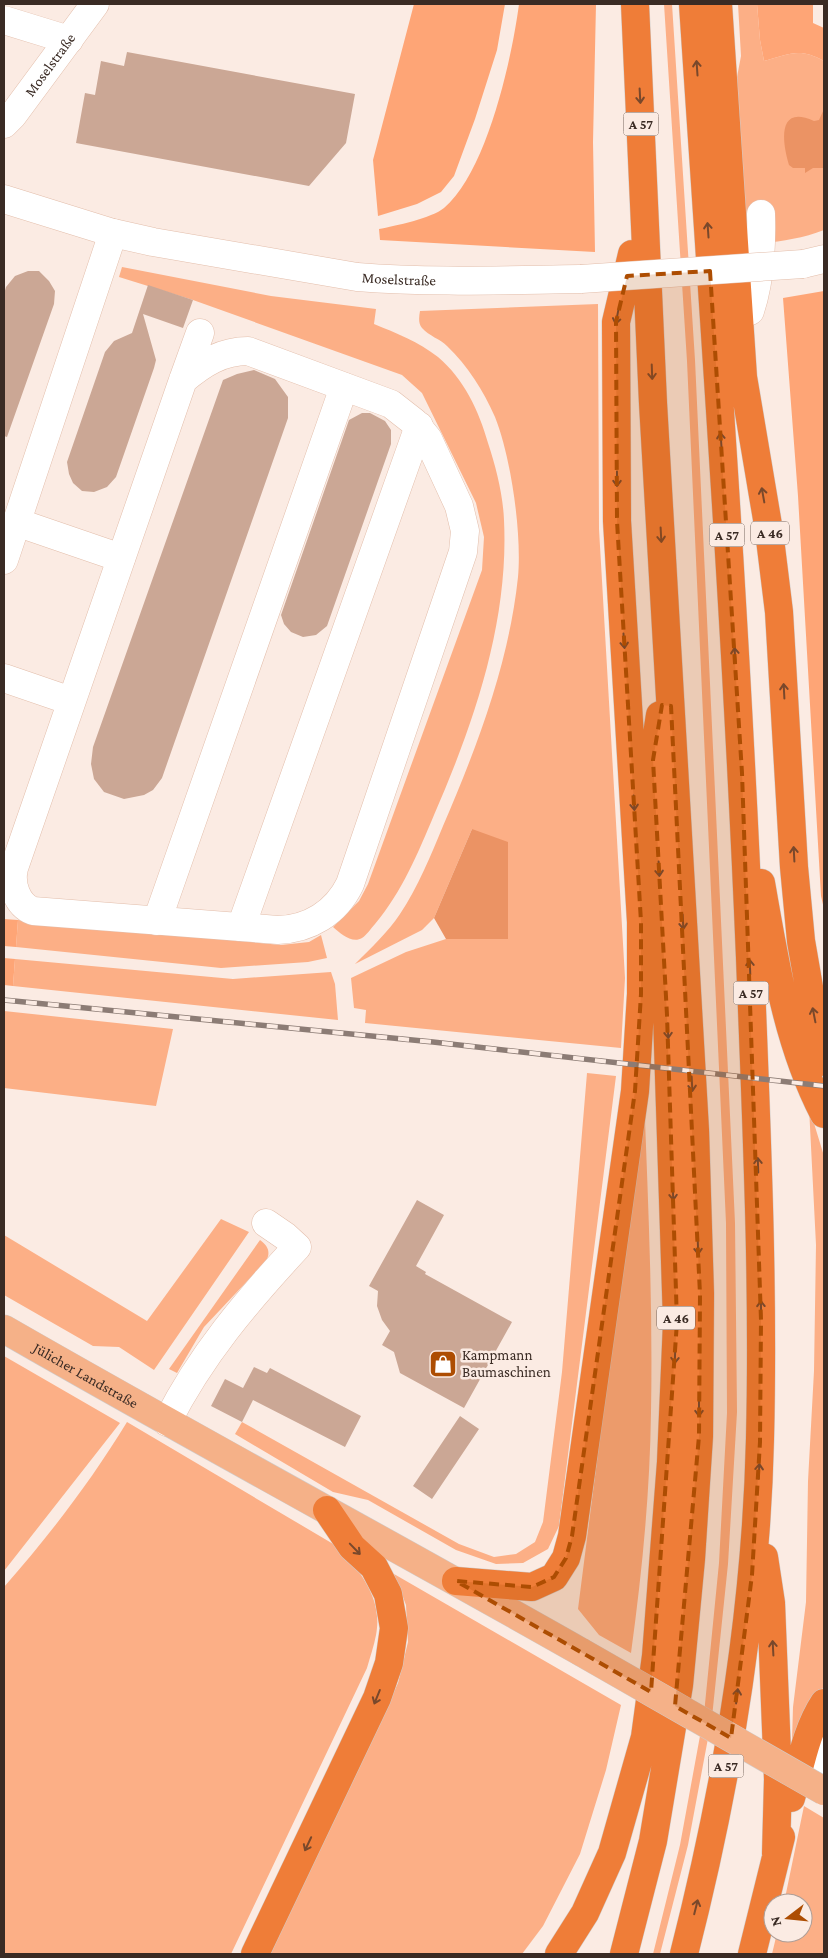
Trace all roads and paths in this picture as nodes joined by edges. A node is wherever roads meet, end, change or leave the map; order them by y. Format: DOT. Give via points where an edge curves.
graph roads {
  1 [pos="95,4"];
  2 [pos="635,4"];
  3 [pos="693,4"];
  4 [pos="718,4"];
  5 [pos="4,20"];
  6 [pos="69,40"];
  7 [pos="4,124"];
  8 [pos="4,199"];
  9 [pos="645,201"];
  10 [pos="761,214"];
  11 [pos="113,233"];
  12 [pos="814,261"];
  13 [pos="750,311"];
  14 [pos="200,333"];
  15 [pos="183,380"];
  16 [pos="344,387"];
  17 [pos="419,426"];
  18 [pos="16,522"];
  19 [pos="121,558"];
  20 [pos="4,560"];
  21 [pos="668,664"];
  22 [pos="4,678"];
  23 [pos="71,701"];
  24 [pos="742,773"];
  25 [pos="157,920"];
  26 [pos="241,927"];
  27 [pos="824,1062"];
  28 [pos="824,1114"];
  29 [pos="266,1223"];
  30 [pos="4,1329"];
  31 [pos="167,1422"];
  32 [pos="327,1510"];
  33 [pos="756,1519"];
  34 [pos="456,1581"];
  35 [pos="824,1703"];
  36 [pos="824,1791"];
  37 [pos="776,1854"];
  38 [pos="255,1954"];
  39 [pos="559,1954"];
  40 [pos="624,1954"];
  41 [pos="684,1954"];
  42 [pos="752,1954"];
  1 -- 6 [label="street, Moselstraße"];
  2 -- 9 [label="highway, A 57, one-way"];
  24 -- 3 [label="highway, A 57, one-way"];
  27 -- 4 [label="highway, A 46, one-way" via="801,941 779,612 743,377"];
  5 -- 6 [label="street"];
  6 -- 7 [label="street, Moselstraße"];
  8 -- 11 [label="street, Moselstraße"];
  9 -- 21 [label="highway, A 57, one-way"];
  9 -- 34 [label="highway, one-way" via="616,322 617,520 641,922 642,994 635,1092 572,1536 566,1558 554,1577 532,1587"];
  10 -- 13 [label="street" via="756,296"];
  11 -- 12 [label="street, Moselstraße, bridge" via="215,254 390,280 580,279"];
  11 -- 18 [label="street"];
  14 -- 15 [label="street"];
  15 -- 16 [label="street" via="208,361 239,351"];
  15 -- 19 [label="street"];
  16 -- 17 [label="street" via="391,404"];
  16 -- 25 [label="street"];
  17 -- 26 [label="street"];
  17 -- 26 [label="street" via="460,506 466,539 350,884 331,910 303,926 278,930"];
  18 -- 19 [label="street"];
  18 -- 20 [label="street"];
  19 -- 23 [label="street"];
  21 -- 39 [label="highway, A 46, one-way" via="653,760 667,1015 677,1322 671,1462 656,1656 644,1738 612,1853 585,1913"];
  21 -- 40 [label="highway, A 57, one-way" via="695,1130 700,1294 699,1436 679,1685 653,1841"];
  22 -- 23 [label="street"];
  23 -- 25 [label="street" via="14,868 12,878 18,897 25,907 33,911"];
  24 -- 28 [label="highway" via="774,957 788,1018 812,1090"];
  33 -- 24 [label="highway, A 57, one-way" via="760,1432 760,1223"];
  25 -- 26 [label="street"];
  29 -- 31 [label="street" via="296,1247 226,1327 178,1399"];
  30 -- 31 [label="main road, Jülicher Landstraße"];
  31 -- 32 [label="main road, Jülicher Landstraße"];
  32 -- 34 [label="main road, Jülicher Landstraße"];
  32 -- 38 [label="highway, one-way" via="352,1547 374,1567 388,1594 394,1628 389,1662 377,1698"];
  37 -- 33 [label="highway, one-way" via="778,1780 771,1603"];
  41 -- 33 [label="highway, A 57, one-way" via="707,1864 735,1718"];
  34 -- 36 [label="main road, Jülicher Landstraße, bridge"];
  35 -- 37 [label="highway" via="804,1752"];
  37 -- 42 [label="highway"];
}
